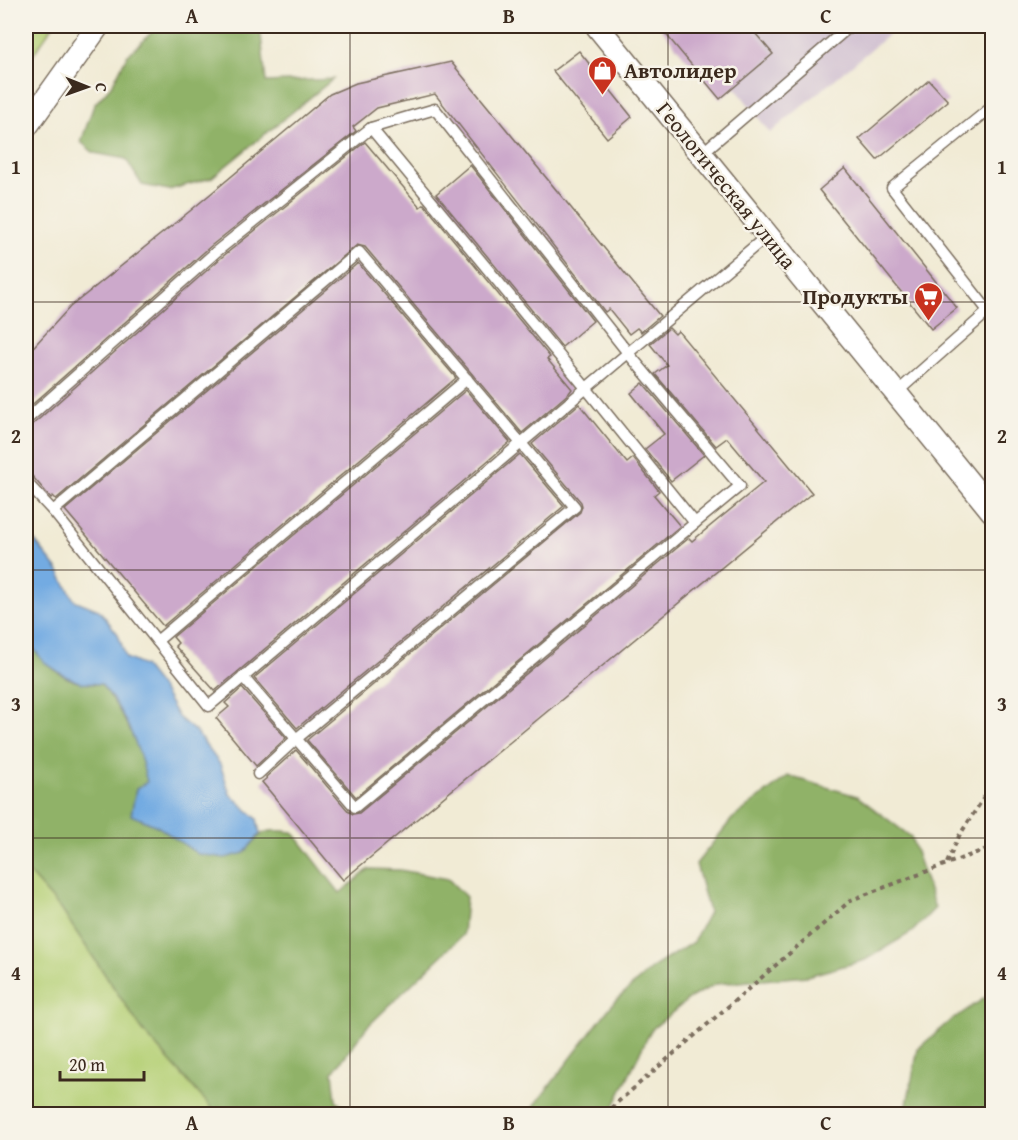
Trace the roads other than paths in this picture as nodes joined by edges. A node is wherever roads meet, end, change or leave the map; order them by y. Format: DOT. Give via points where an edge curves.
graph roads {
  1 [pos="98,26"];
  2 [pos="597,26"];
  3 [pos="850,26"];
  4 [pos="993,107"];
  5 [pos="26,128"];
  6 [pos="371,128"];
  7 [pos="701,154"];
  8 [pos="768,235"];
  9 [pos="991,310"];
  10 [pos="628,352"];
  11 [pos="466,379"];
  12 [pos="586,388"];
  13 [pos="896,393"];
  14 [pos="26,420"];
  15 [pos="521,443"];
  16 [pos="26,482"];
  17 [pos="53,511"];
  18 [pos="993,511"];
  19 [pos="695,523"];
  20 [pos="157,641"];
  21 [pos="243,677"];
  22 [pos="296,739"];
  23 [pos="258,774"];
  1 -- 5 [label="street"];
  2 -- 7 [label="street, Геологическая улица"];
  3 -- 7 [label="lane"];
  4 -- 9 [label="lane" via="892,188"];
  6 -- 10 [label="lane" via="435,110"];
  6 -- 12 [label="lane"];
  6 -- 14 [label="lane" via="217,250"];
  7 -- 8 [label="street, Геологическая улица"];
  8 -- 10 [label="lane"];
  8 -- 13 [label="street, Геологическая улица"];
  9 -- 13 [label="lane"];
  10 -- 12 [label="lane"];
  10 -- 19 [label="lane" via="740,486"];
  11 -- 15 [label="lane"];
  11 -- 17 [label="lane" via="359,252"];
  11 -- 20 [label="lane"];
  12 -- 15 [label="lane"];
  12 -- 19 [label="lane"];
  13 -- 18 [label="street, Геологическая улица"];
  15 -- 21 [label="lane"];
  15 -- 22 [label="lane" via="575,507"];
  16 -- 17 [label="lane"];
  17 -- 20 [label="lane"];
  19 -- 22 [label="lane" via="355,807"];
  20 -- 21 [label="lane" via="209,706"];
  21 -- 22 [label="lane"];
  22 -- 23 [label="lane"];
}
